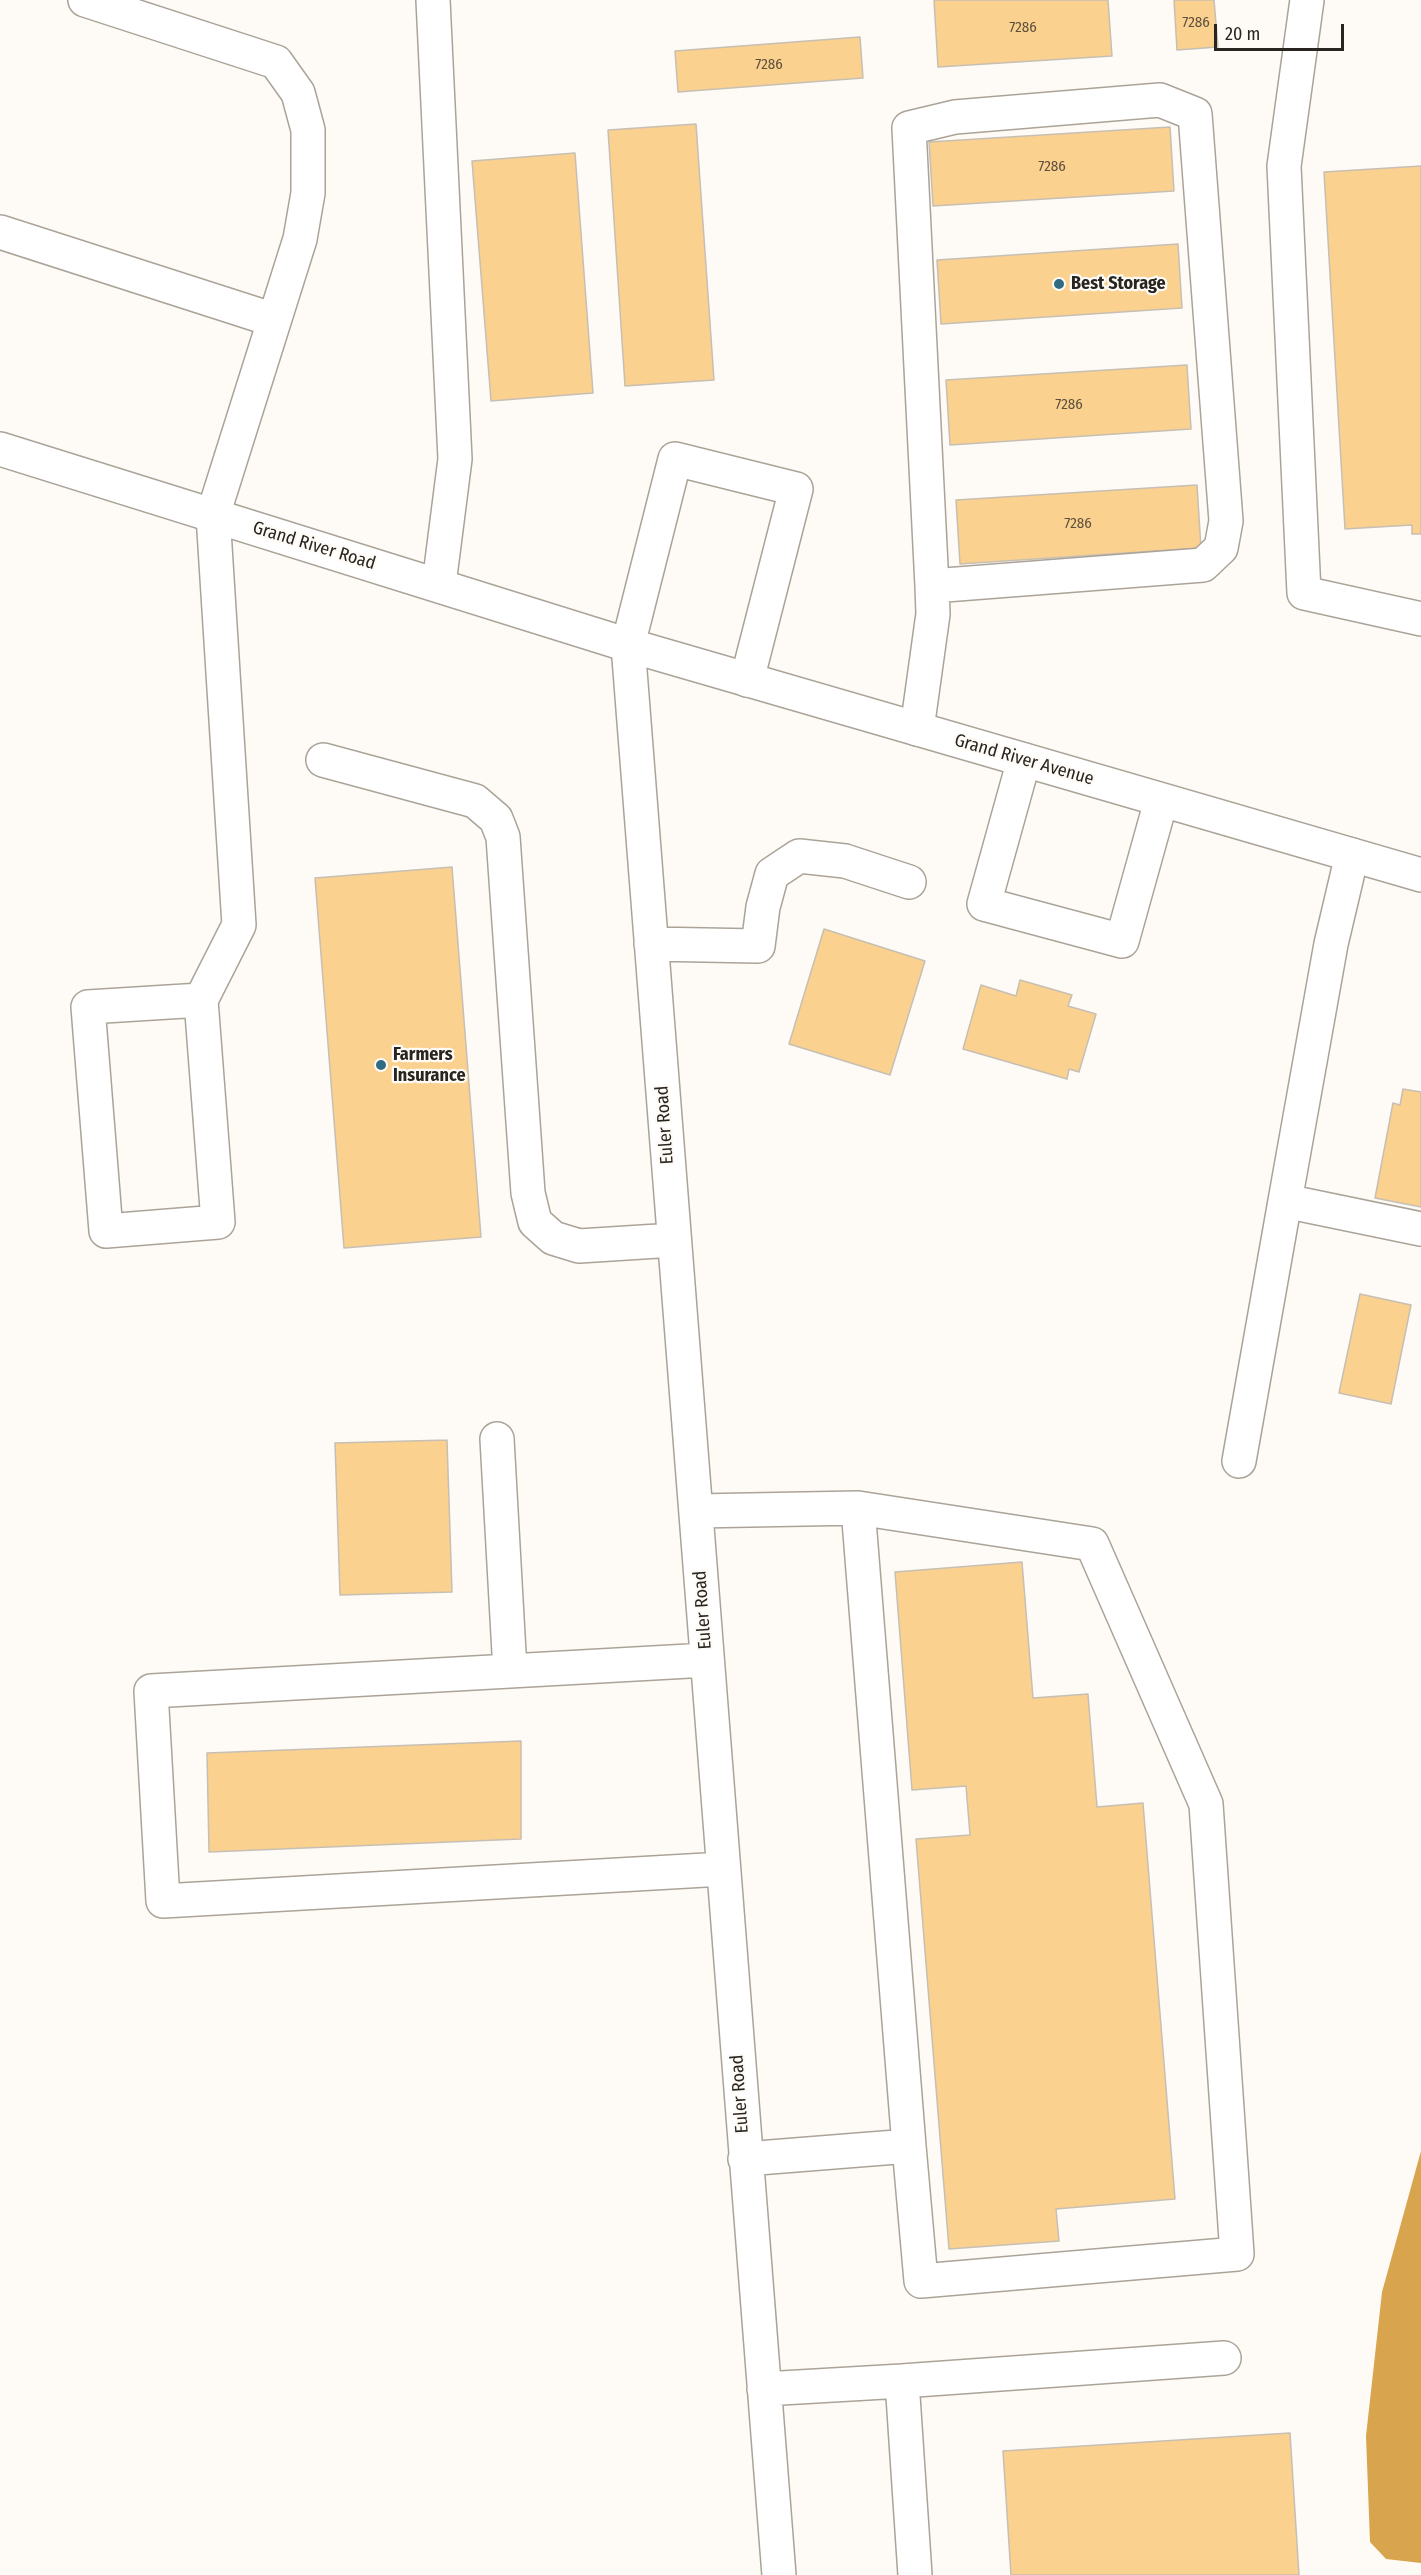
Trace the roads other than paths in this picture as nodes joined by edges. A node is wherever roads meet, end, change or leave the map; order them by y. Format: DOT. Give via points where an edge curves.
graph roads {
  1 [pos="85,0"];
  2 [pos="433,0"];
  3 [pos="1307,0"];
  4 [pos="0,232"];
  5 [pos="274,320"];
  6 [pos="0,449"];
  7 [pos="213,514"];
  8 [pos="439,584"];
  9 [pos="932,586"];
  10 [pos="1421,619"];
  11 [pos="628,645"];
  12 [pos="747,680"];
  13 [pos="917,729"];
  14 [pos="323,760"];
  15 [pos="1024,760"];
  16 [pos="1161,801"];
  17 [pos="1352,855"];
  18 [pos="1421,875"];
  19 [pos="909,882"];
  20 [pos="651,944"];
  21 [pos="201,1000"];
  22 [pos="1285,1201"];
  23 [pos="1421,1229"];
  24 [pos="674,1240"];
  25 [pos="497,1439"];
  26 [pos="1239,1461"];
  27 [pos="858,1508"];
  28 [pos="696,1511"];
  29 [pos="707,1660"];
  30 [pos="510,1671"];
  31 [pos="723,1869"];
  32 [pos="909,2146"];
  33 [pos="746,2159"];
  34 [pos="1224,2358"];
  35 [pos="902,2381"];
  36 [pos="764,2389"];
  37 [pos="779,2575"];
  38 [pos="915,2575"];
  1 -- 5 [label="street" via="276,62 298,93 308,130 308,193 300,239"];
  2 -- 8 [label="street" via="455,459"];
  3 -- 10 [label="street" via="1284,166 1304,593"];
  4 -- 5 [label="street"];
  5 -- 7 [label="street"];
  6 -- 7 [label="street, Grand River Road"];
  7 -- 8 [label="street, Grand River Road"];
  7 -- 21 [label="street" via="239,925"];
  8 -- 11 [label="street, Grand River Road"];
  9 -- 9 [label="street" via="909,128 955,117 1160,100 1195,114 1226,521 1221,548 1203,565"];
  9 -- 13 [label="street" via="933,614"];
  11 -- 12 [label="street, Grand River Avenue"];
  11 -- 12 [label="street, Euler Road" via="675,459 796,489"];
  11 -- 20 [label="street, Euler Road"];
  12 -- 13 [label="street, Grand River Avenue"];
  13 -- 15 [label="street, Grand River Avenue"];
  14 -- 24 [label="street" via="475,801 496,819 503,837 528,1193 535,1222 553,1239 579,1246"];
  15 -- 16 [label="street, Grand River Avenue"];
  15 -- 16 [label="street" via="984,904 1122,941"];
  16 -- 17 [label="street, Grand River Avenue"];
  17 -- 18 [label="street, Grand River Avenue"];
  17 -- 22 [label="street" via="1331,944"];
  19 -- 20 [label="street" via="845,861 799,856 772,874 758,946"];
  20 -- 24 [label="street, Euler Road"];
  21 -- 21 [label="street" via="218,1222 106,1231 88,1007"];
  22 -- 23 [label="street"];
  22 -- 26 [label="street"];
  24 -- 28 [label="street, Euler Road"];
  25 -- 30 [label="street"];
  27 -- 28 [label="street"];
  27 -- 32 [label="street"];
  27 -- 32 [label="street" via="1092,1544 1206,1804 1237,2254 921,2280"];
  28 -- 29 [label="street, Euler Road"];
  29 -- 30 [label="street"];
  29 -- 31 [label="street, Euler Road"];
  30 -- 31 [label="street" via="151,1691 163,1901"];
  31 -- 33 [label="street, Euler Road"];
  32 -- 33 [label="street"];
  33 -- 36 [label="street, Euler Road"];
  34 -- 35 [label="street"];
  35 -- 36 [label="street"];
  35 -- 38 [label="street"];
  36 -- 37 [label="street, Euler Road"];
}
